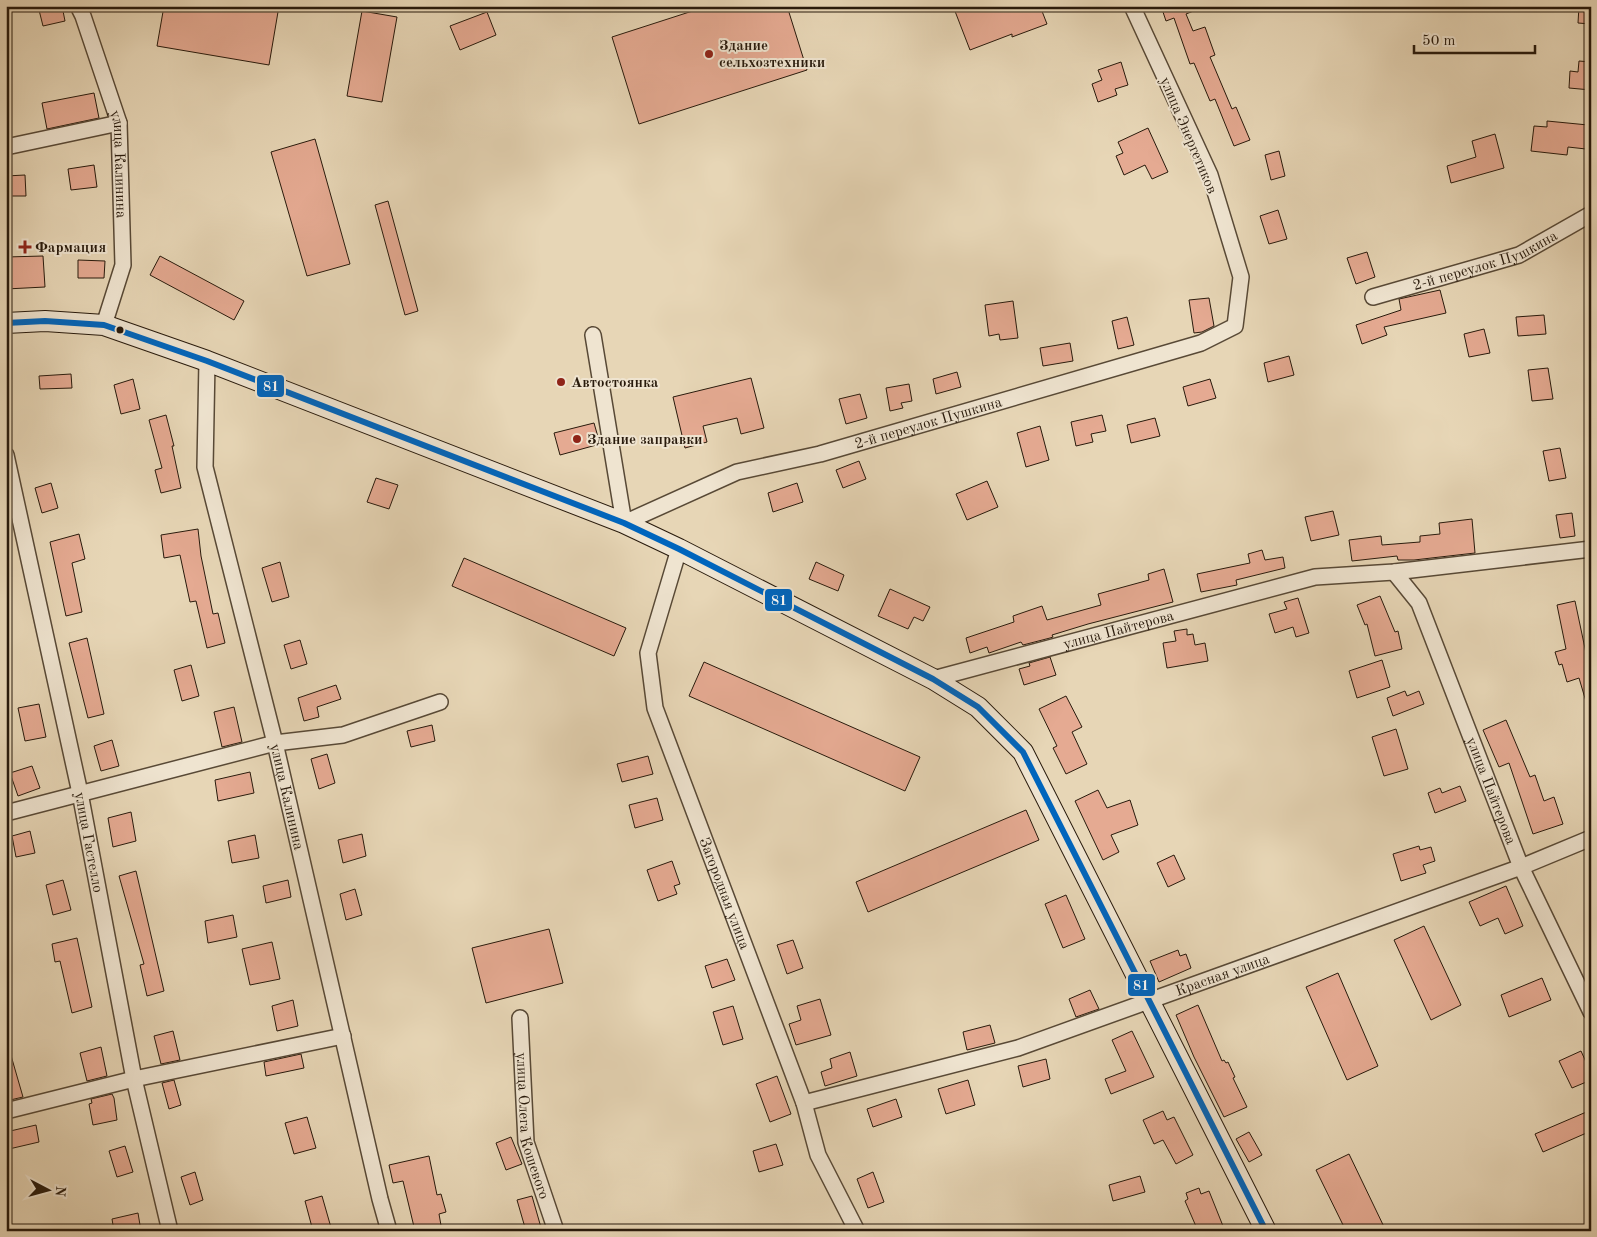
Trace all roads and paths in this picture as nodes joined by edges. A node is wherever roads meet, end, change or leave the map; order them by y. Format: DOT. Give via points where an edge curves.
graph roads {
  1 [pos="78,6"];
  2 [pos="1132,6"];
  3 [pos="119,123"];
  4 [pos="6,147"];
  5 [pos="1591,214"];
  6 [pos="1373,297"];
  7 [pos="6,323"];
  8 [pos="104,325"];
  9 [pos="1235,326"];
  10 [pos="593,335"];
  11 [pos="207,361"];
  12 [pos="6,455"];
  13 [pos="624,523"];
  14 [pos="679,549"];
  15 [pos="1591,550"];
  16 [pos="1394,572"];
  17 [pos="934,679"];
  18 [pos="440,702"];
  19 [pos="276,743"];
  20 [pos="80,793"];
  21 [pos="6,813"];
  22 [pos="1591,838"];
  23 [pos="1521,866"];
  24 [pos="1150,999"];
  25 [pos="1591,1012"];
  26 [pos="520,1018"];
  27 [pos="343,1036"];
  28 [pos="134,1079"];
  29 [pos="804,1102"];
  30 [pos="6,1111"];
  31 [pos="170,1231"];
  32 [pos="389,1231"];
  33 [pos="556,1231"];
  34 [pos="857,1231"];
  35 [pos="1266,1231"];
  1 -- 3 [label="street, улица Калинина"];
  2 -- 9 [label="street, улица Энергетиков" via="1210,175 1241,277"];
  3 -- 4 [label="street"];
  3 -- 8 [label="street, улица Калинина" via="123,265"];
  5 -- 6 [label="street, 2-й переулок Пушкина" via="1519,255"];
  7 -- 8 [label="main road" via="45,321"];
  8 -- 11 [label="main road"];
  9 -- 13 [label="street, 2-й переулок Пушкина" via="1201,343 820,454 737,472"];
  10 -- 13 [label="street"];
  11 -- 13 [label="main road"];
  11 -- 19 [label="street, улица Калинина" via="205,467"];
  12 -- 20 [label="street, улица Гастелло"];
  13 -- 14 [label="main road"];
  14 -- 17 [label="main road"];
  14 -- 29 [label="street, Загородная улица" via="648,653 655,708"];
  15 -- 16 [label="street, улица Пайтерова"];
  16 -- 17 [label="street, улица Пайтерова" via="1315,577"];
  16 -- 23 [label="street, улица Пайтерова" via="1419,603"];
  17 -- 24 [label="main road" via="978,707 1023,752"];
  18 -- 19 [label="street" via="343,735"];
  19 -- 20 [label="street"];
  19 -- 27 [label="street, улица Калинина"];
  20 -- 21 [label="street"];
  20 -- 28 [label="street, улица Гастелло"];
  22 -- 23 [label="street, Красная улица"];
  23 -- 24 [label="street, Красная улица"];
  23 -- 25 [label="street, улица Пайтерова"];
  24 -- 29 [label="street, Красная улица" via="1018,1048"];
  24 -- 35 [label="main road"];
  26 -- 33 [label="street, улица Олега Кошевого" via="526,1142"];
  27 -- 28 [label="street"];
  27 -- 32 [label="street, улица Калинина"];
  28 -- 30 [label="street"];
  28 -- 31 [label="street, улица Гастелло"];
  29 -- 34 [label="street, Загородная улица" via="818,1155"];
}
